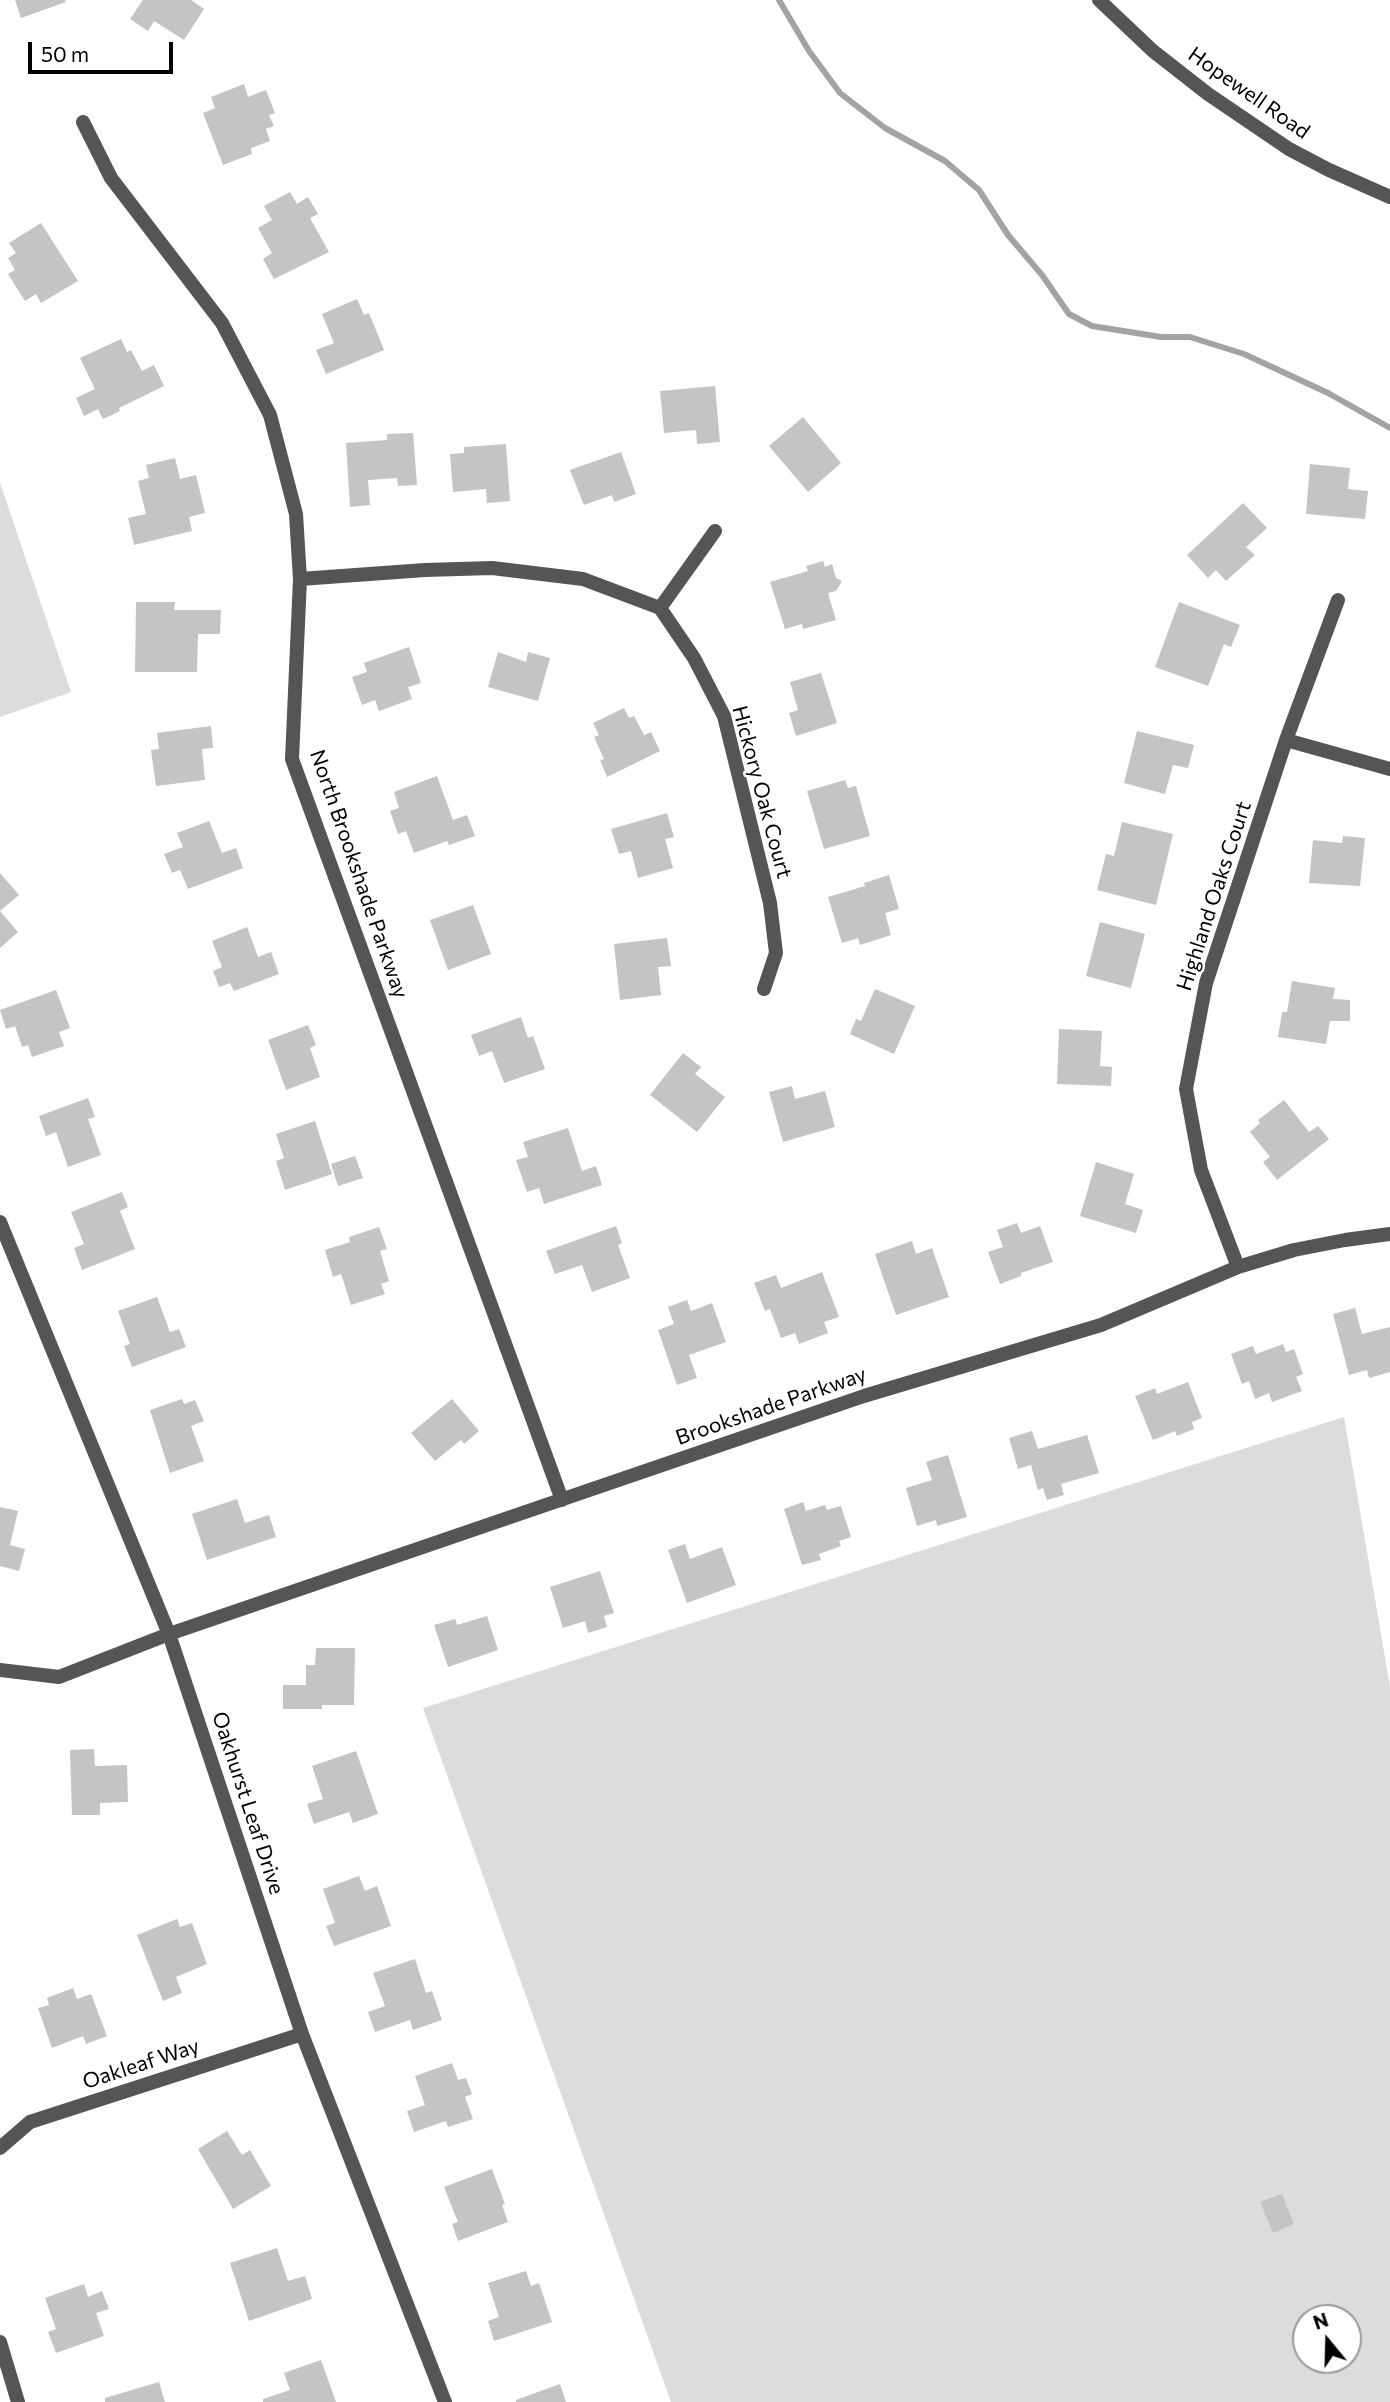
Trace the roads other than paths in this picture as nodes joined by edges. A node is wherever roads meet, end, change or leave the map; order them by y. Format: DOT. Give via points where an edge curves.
graph roads {
  1 [pos="1099,0"];
  2 [pos="83,122"];
  3 [pos="1390,197"];
  4 [pos="715,531"];
  5 [pos="300,579"];
  6 [pos="1338,600"];
  7 [pos="660,608"];
  8 [pos="1286,740"];
  9 [pos="1390,769"];
  10 [pos="765,989"];
  11 [pos="0,1222"];
  12 [pos="1390,1234"];
  13 [pos="1238,1267"];
  14 [pos="562,1500"];
  15 [pos="169,1634"];
  16 [pos="0,1670"];
  17 [pos="302,2034"];
  18 [pos="0,2148"];
  19 [pos="0,2342"];
  20 [pos="18,2402"];
  21 [pos="445,2402"];
  1 -- 3 [label="street, Hopewell Road" via="1153,51 1289,149"];
  2 -- 5 [label="street, North Brookshade Parkway" via="111,178 222,323 270,415 296,514"];
  4 -- 7 [label="street"];
  5 -- 7 [label="street" via="492,568 583,579"];
  5 -- 14 [label="street, North Brookshade Parkway" via="292,759"];
  6 -- 8 [label="street, Highland Oaks Court"];
  7 -- 10 [label="street, Hickory Oak Court" via="694,658 724,716 770,903 776,953"];
  8 -- 9 [label="street"];
  8 -- 13 [label="street, Highland Oaks Court" via="1206,983 1186,1089 1201,1170"];
  11 -- 15 [label="street, Oakhurst Leaf Drive"];
  12 -- 13 [label="street, Brookshade Parkway" via="1294,1250"];
  13 -- 14 [label="street, Brookshade Parkway" via="1101,1325 864,1396"];
  14 -- 15 [label="street, Brookshade Parkway"];
  15 -- 16 [label="street, Brookshade Parkway" via="59,1677"];
  15 -- 17 [label="street, Oakhurst Leaf Drive"];
  17 -- 18 [label="street, Oakleaf Way" via="30,2122"];
  17 -- 21 [label="street, Oakhurst Leaf Drive"];
  19 -- 20 [label="street"];
}
